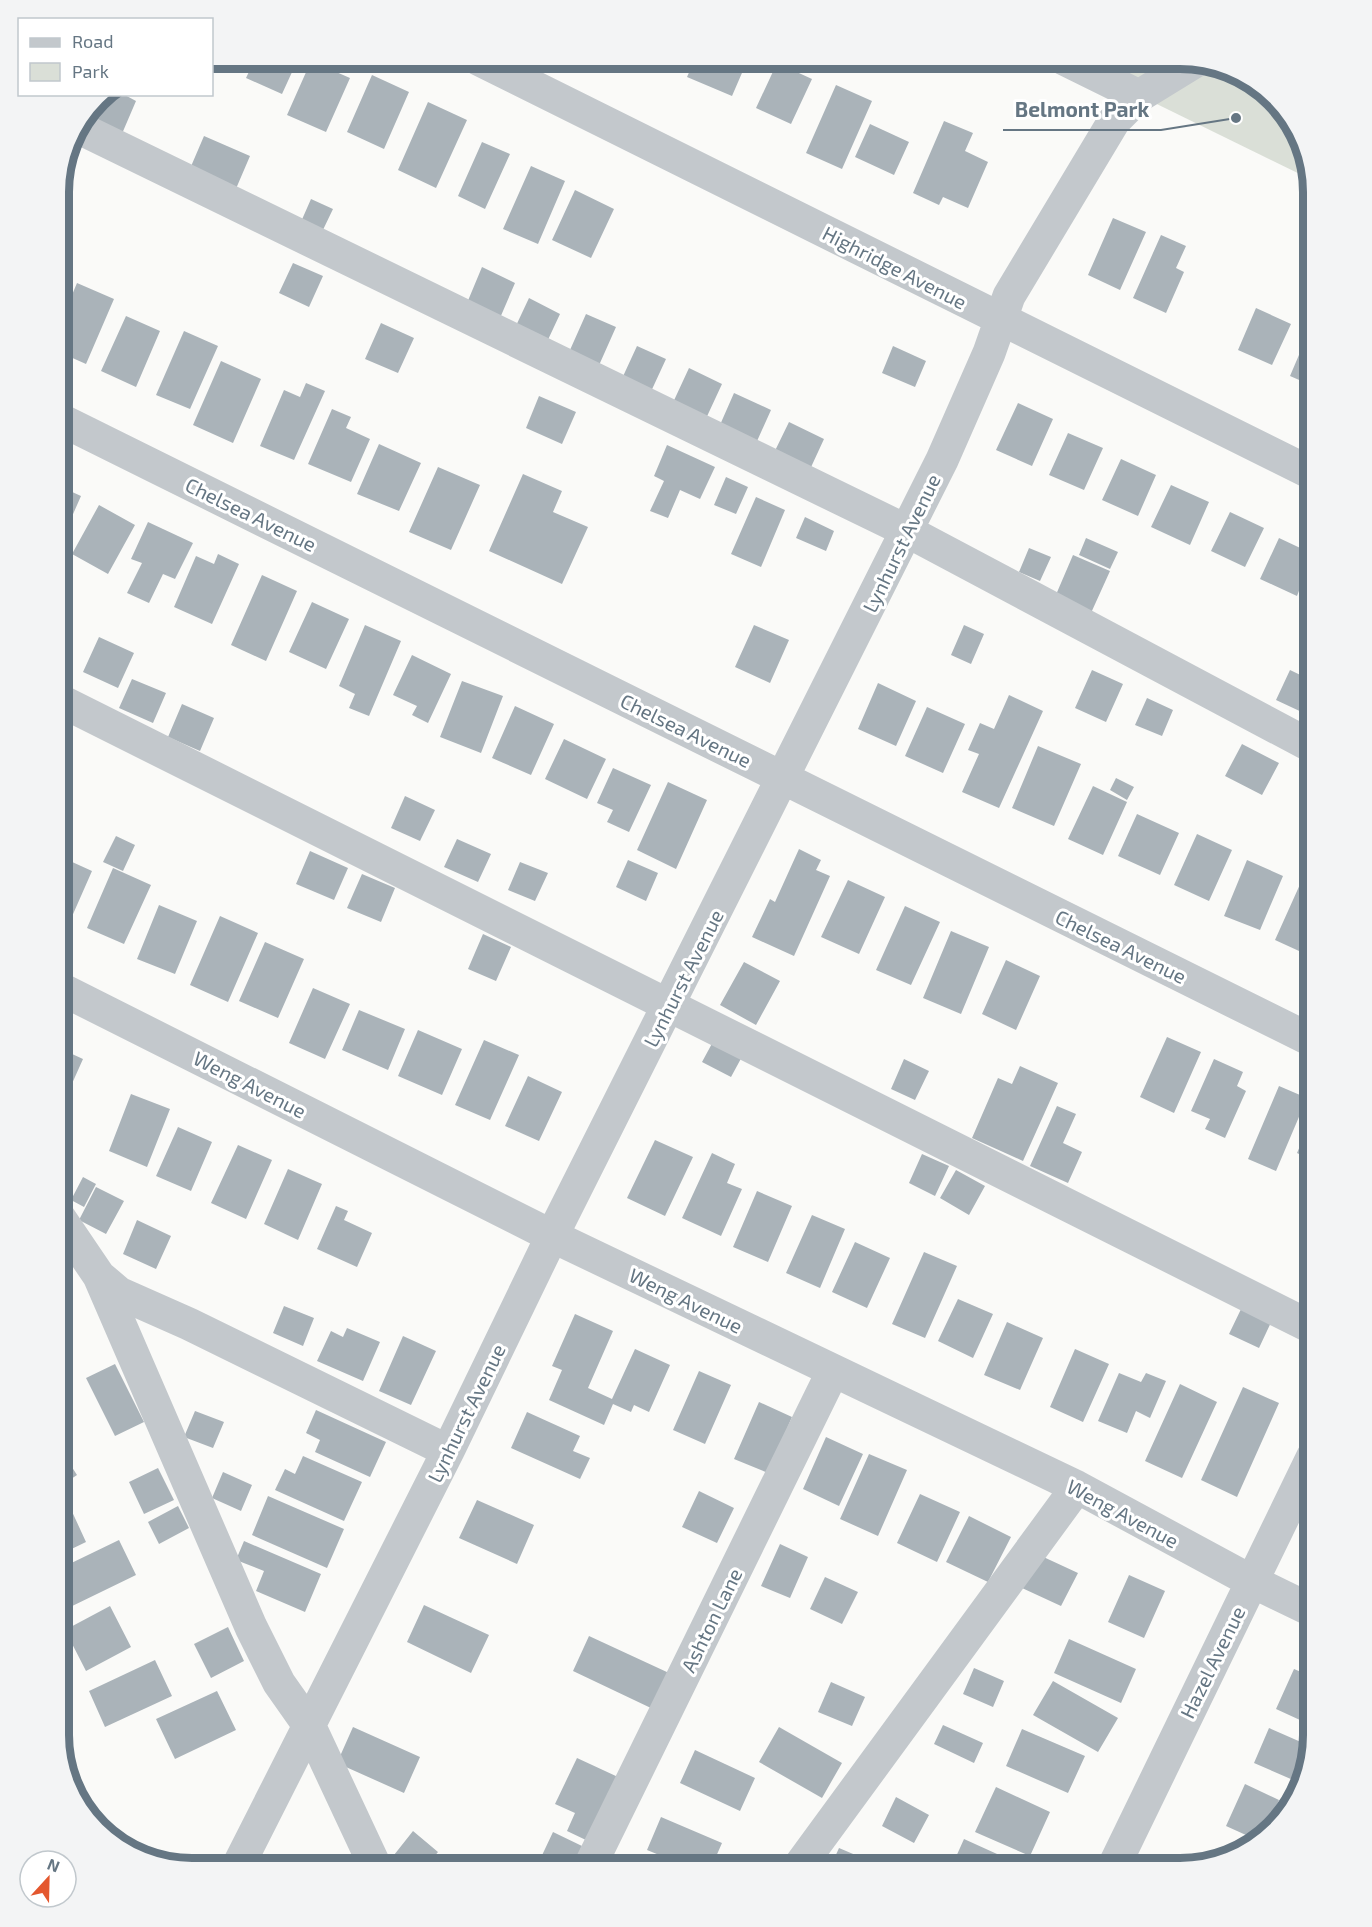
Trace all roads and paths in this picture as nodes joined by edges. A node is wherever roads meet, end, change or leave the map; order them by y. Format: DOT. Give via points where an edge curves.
graph roads {
  1 [pos="498,69"];
  2 [pos="1085,69"];
  3 [pos="1183,69"];
  4 [pos="1138,96"];
  5 [pos="86,131"];
  6 [pos="1001,320"];
  7 [pos="69,424"];
  8 [pos="1303,469"];
  9 [pos="907,531"];
  10 [pos="69,705"];
  11 [pos="1303,741"];
  12 [pos="784,778"];
  13 [pos="69,993"];
  14 [pos="668,1007"];
  15 [pos="1303,1036"];
  16 [pos="69,1232"];
  17 [pos="552,1236"];
  18 [pos="99,1276"];
  19 [pos="1303,1322"];
  20 [pos="833,1371"];
  21 [pos="448,1451"];
  22 [pos="1303,1478"];
  23 [pos="1077,1487"];
  24 [pos="1251,1581"];
  25 [pos="1303,1606"];
  26 [pos="310,1727"];
  27 [pos="242,1858"];
  28 [pos="371,1858"];
  29 [pos="594,1858"];
  30 [pos="805,1858"];
  31 [pos="1118,1858"];
  1 -- 6 [label="street, Highridge Avenue"];
  2 -- 4 [label="street"];
  3 -- 4 [label="street, Lynhurst Avenue"];
  4 -- 6 [label="street, Lynhurst Avenue" via="1114,122 1009,296"];
  5 -- 9 [label="street"];
  6 -- 8 [label="street, Highridge Avenue"];
  6 -- 9 [label="street, Lynhurst Avenue" via="942,460"];
  7 -- 12 [label="street, Chelsea Avenue"];
  9 -- 11 [label="street"];
  9 -- 12 [label="street, Lynhurst Avenue"];
  10 -- 14 [label="street"];
  12 -- 14 [label="street, Lynhurst Avenue"];
  12 -- 15 [label="street, Chelsea Avenue"];
  13 -- 17 [label="street, Weng Avenue"];
  14 -- 17 [label="street, Lynhurst Avenue"];
  14 -- 19 [label="street" via="837,1087"];
  16 -- 18 [label="street"];
  17 -- 20 [label="street, Weng Avenue"];
  17 -- 21 [label="street, Lynhurst Avenue"];
  18 -- 21 [label="street" via="119,1293"];
  18 -- 26 [label="street" via="251,1627 279,1683"];
  20 -- 23 [label="street, Weng Avenue"];
  20 -- 29 [label="street, Ashton Lane"];
  21 -- 26 [label="street, Lynhurst Avenue"];
  22 -- 24 [label="street, Hazel Avenue"];
  23 -- 24 [label="street, Weng Avenue"];
  23 -- 30 [label="street"];
  24 -- 25 [label="street, Weng Avenue"];
  24 -- 31 [label="street, Hazel Avenue"];
  26 -- 27 [label="street, Lynhurst Avenue"];
  26 -- 28 [label="street"];
}
